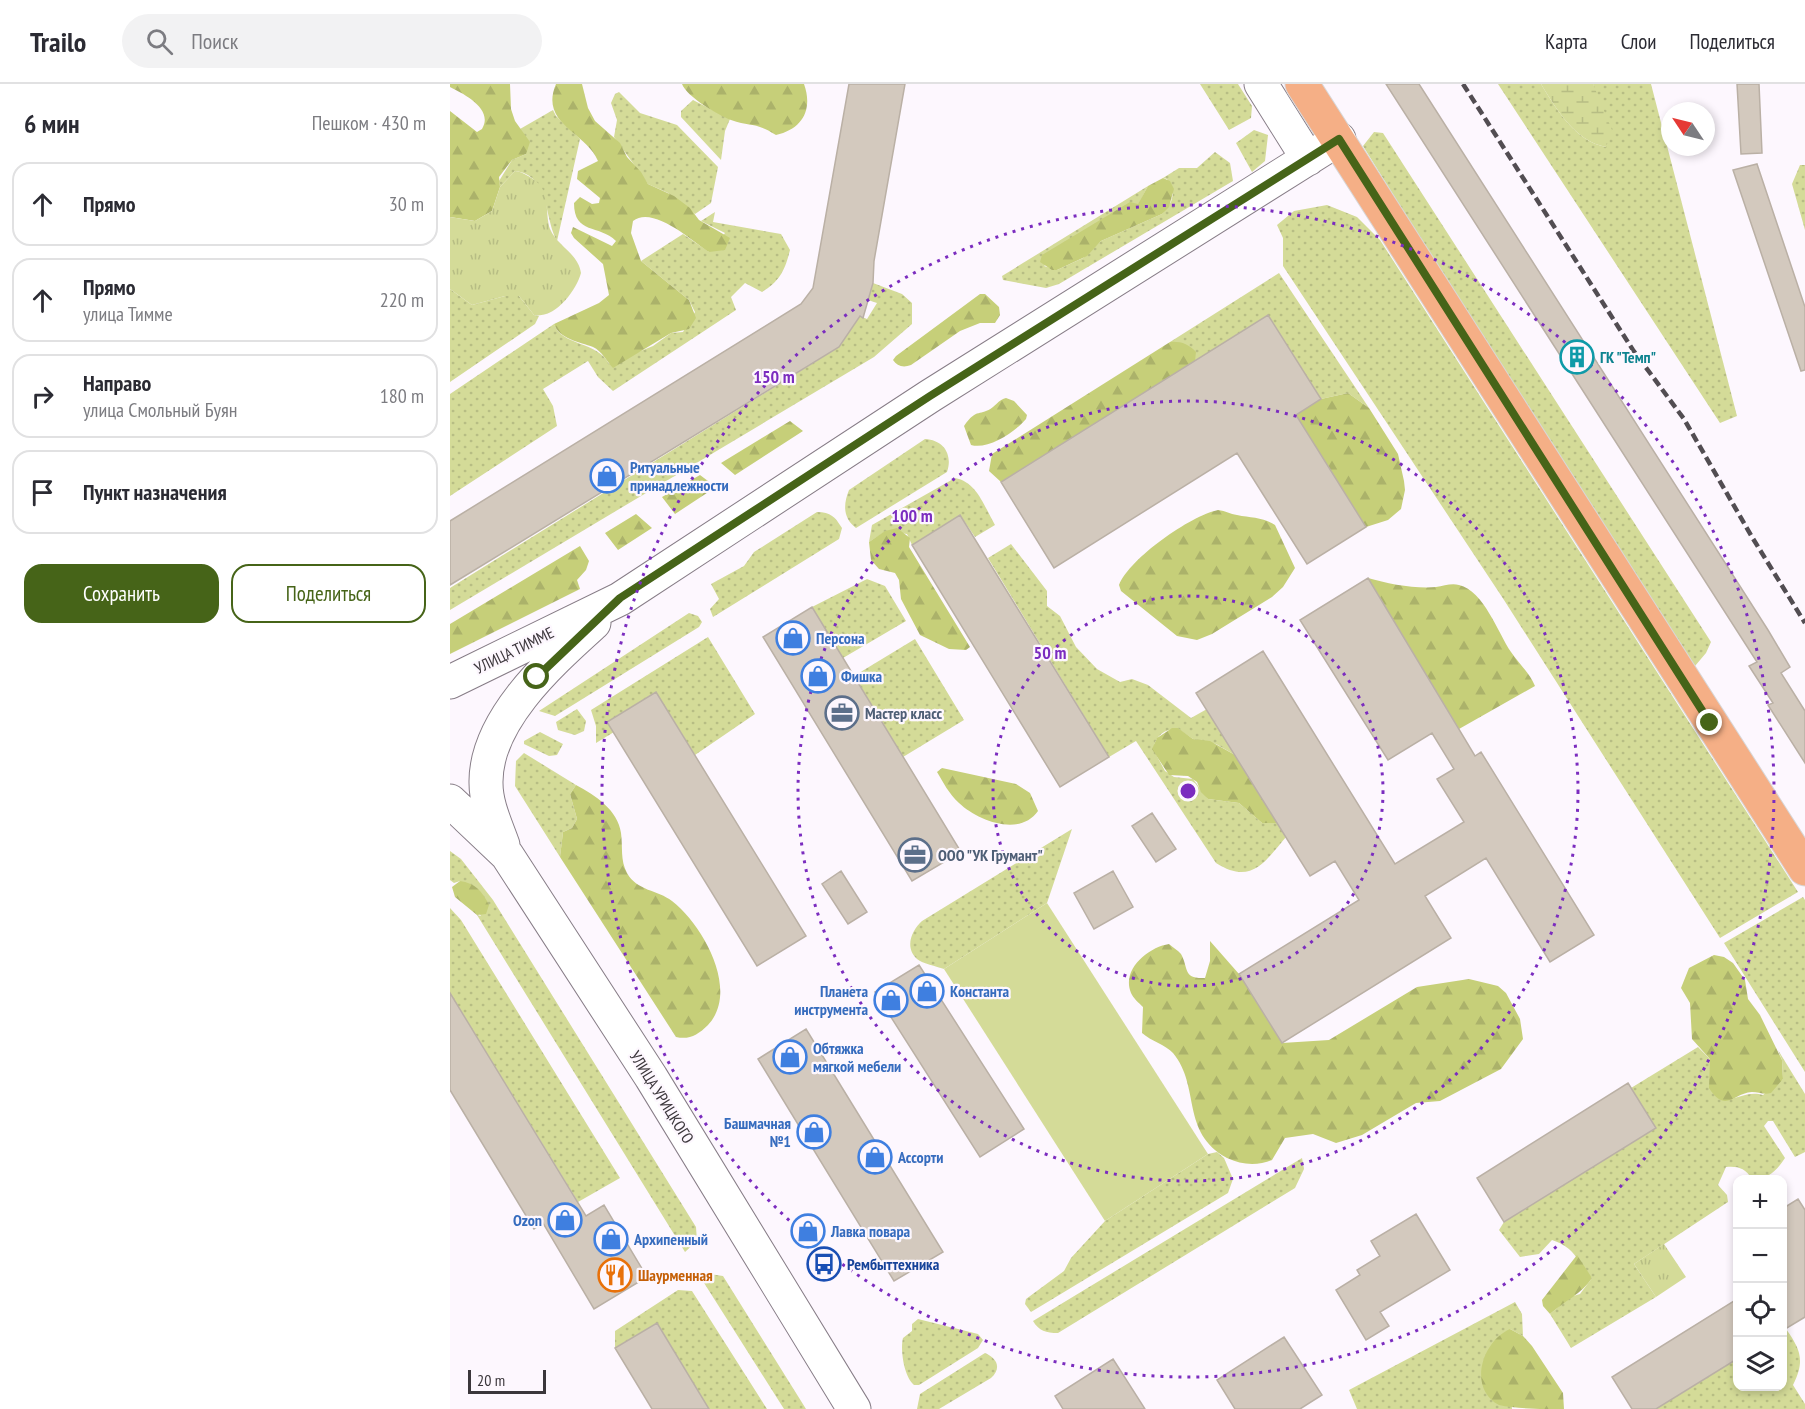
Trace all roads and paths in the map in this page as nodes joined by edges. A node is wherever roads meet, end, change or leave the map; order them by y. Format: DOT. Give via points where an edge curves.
graph roads {
  1 [pos="1261,84"];
  2 [pos="1302,84"];
  3 [pos="1339,139"];
  4 [pos="1308,159"];
  5 [pos="620,598"];
  6 [pos="450,682"];
  7 [pos="450,801"];
  8 [pos="507,855"];
  9 [pos="1805,869"];
  10 [pos="854,1409"];
  1 -- 4 [label="main road"];
  2 -- 3 [label="main road"];
  3 -- 4 [label="main road, УЛИЦА ТИММЕ"];
  3 -- 9 [label="main road"];
  4 -- 5 [label="main road, УЛИЦА ТИММЕ" via="930,396"];
  5 -- 6 [label="main road, УЛИЦА ТИММЕ"];
  5 -- 8 [label="main road" via="537,677 500,730 489,759 486,784 490,810"];
  7 -- 8 [label="main road, УЛИЦА УРИЦКОГО"];
  8 -- 10 [label="main road, УЛИЦА УРИЦКОГО" via="651,1077"];
}
